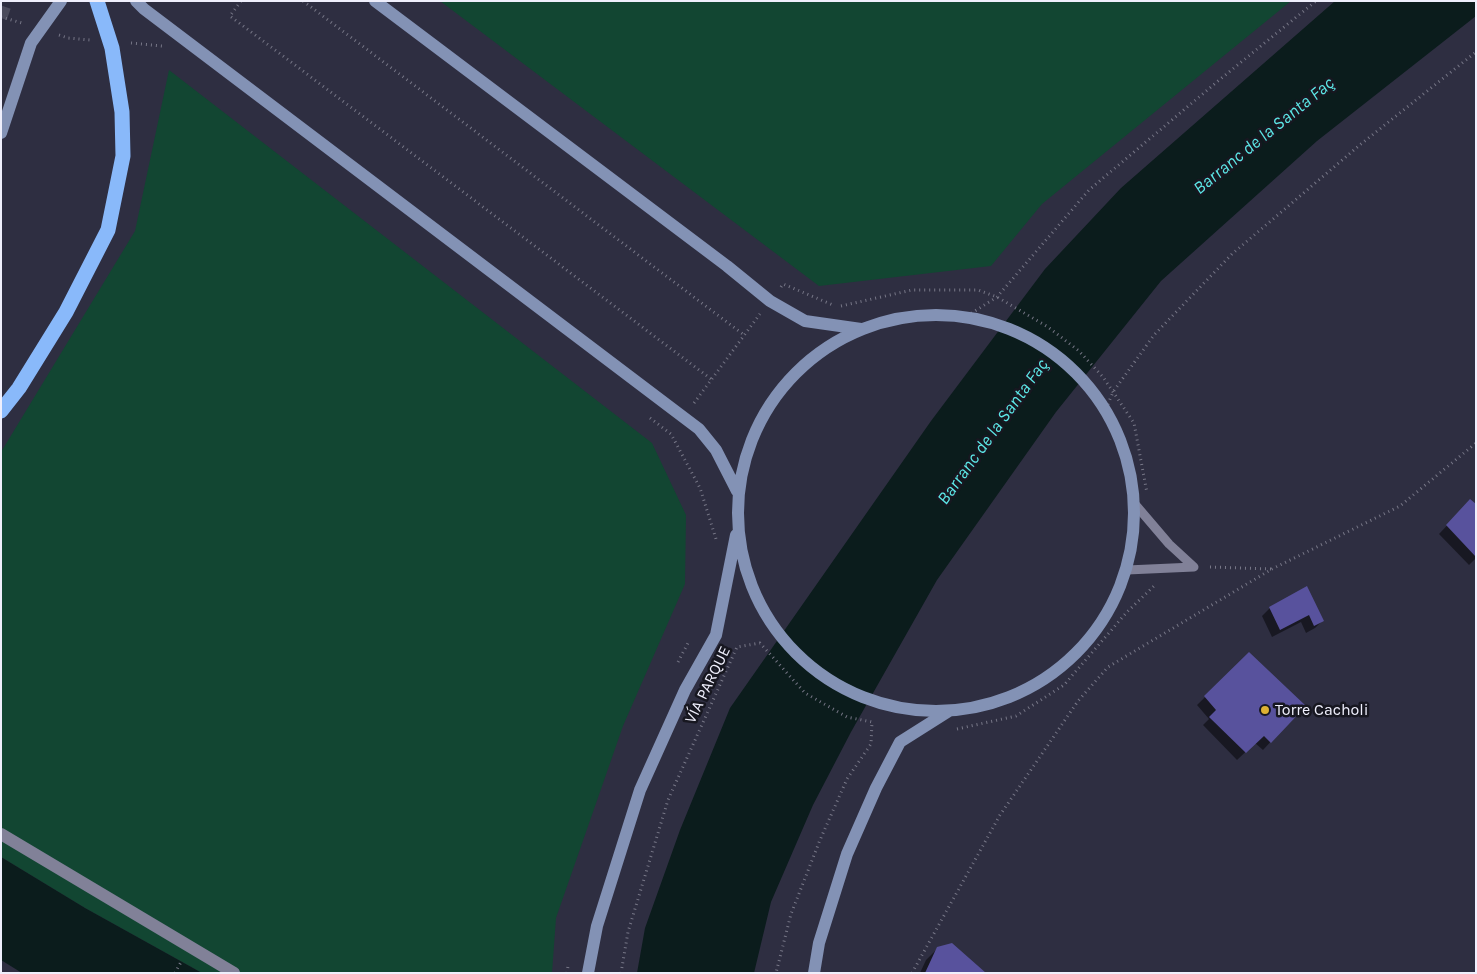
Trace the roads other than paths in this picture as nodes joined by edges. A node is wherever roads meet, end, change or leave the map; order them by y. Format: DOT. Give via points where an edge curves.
graph roads {
  1 [pos="61,1"];
  2 [pos="97,1"];
  3 [pos="136,1"];
  4 [pos="375,1"];
  5 [pos="1,133"];
  6 [pos="861,329"];
  7 [pos="1,411"];
  8 [pos="737,491"];
  9 [pos="1134,503"];
  10 [pos="736,530"];
  11 [pos="1126,570"];
  12 [pos="949,711"];
  13 [pos="1,834"];
  14 [pos="234,973"];
  15 [pos="588,973"];
  16 [pos="814,973"];
  1 -- 5 [label="main road" via="32,43"];
  2 -- 7 [label="highway" via="112,48 122,112 123,156 108,230 66,312"];
  3 -- 8 [label="main road" via="699,429 716,450"];
  4 -- 6 [label="main road" via="770,301 805,321"];
  6 -- 8 [label="main road" via="817,354 779,390 758,423 747,449"];
  6 -- 9 [label="main road" via="911,316 967,316 1018,332 1050,351 1079,375 1106,409 1129,468"];
  8 -- 10 [label="main road"];
  9 -- 11 [label="main road" via="1134,535"];
  9 -- 11 [label="lane" via="1169,544 1194,567"];
  10 -- 12 [label="main road" via="749,584 768,621 793,653 816,672 880,704 916,711"];
  10 -- 15 [label="main road" via="716,635 685,690 640,790 597,926"];
  11 -- 12 [label="main road" via="1113,603 1097,630 1074,656 1051,675 1018,694 982,706"];
  12 -- 16 [label="main road" via="900,742 876,788 847,854 819,944"];
  13 -- 14 [label="street"];
}
